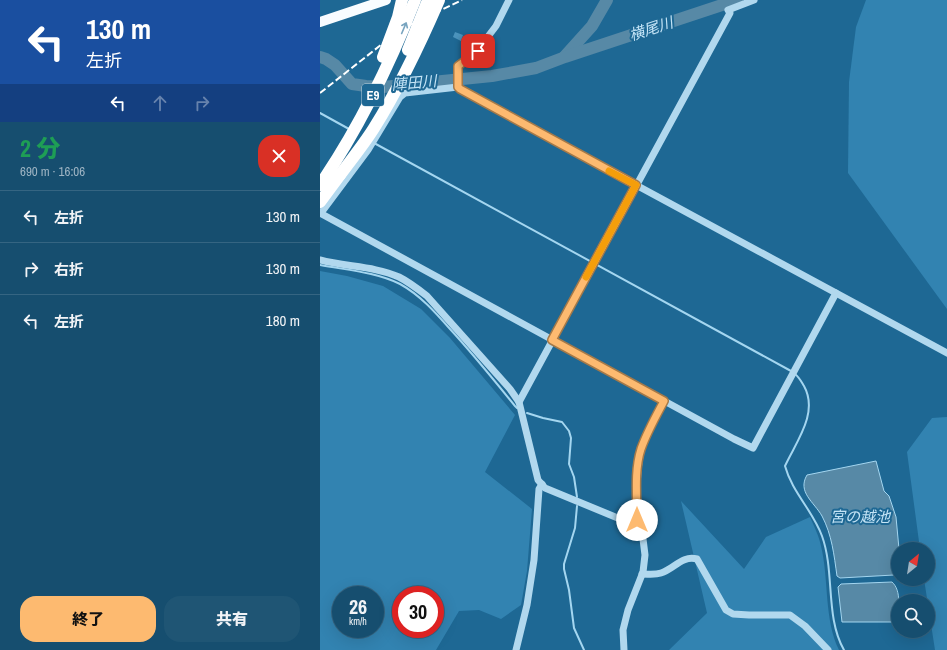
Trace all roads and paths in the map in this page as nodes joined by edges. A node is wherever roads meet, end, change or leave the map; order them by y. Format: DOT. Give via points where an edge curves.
graph roads {
  1 [pos="386,0"];
  2 [pos="402,0"];
  3 [pos="415,0"];
  4 [pos="428,0"];
  5 [pos="439,0"];
  6 [pos="509,0"];
  7 [pos="754,0"];
  8 [pos="320,22"];
  9 [pos="459,85"];
  10 [pos="349,139"];
  11 [pos="340,175"];
  12 [pos="320,185"];
  13 [pos="636,185"];
  14 [pos="320,209"];
  15 [pos="320,260"];
  16 [pos="836,293"];
  17 [pos="552,340"];
  18 [pos="947,353"];
  19 [pos="664,401"];
  20 [pos="519,402"];
  21 [pos="542,484"];
  22 [pos="636,527"];
  23 [pos="642,574"];
  24 [pos="516,650"];
  25 [pos="624,650"];
  26 [pos="828,650"];
  1 -- 8 [label="main road"];
  2 -- 10 [label="highway, bridge" via="375,79"];
  10 -- 3 [label="highway, E9, one-way, bridge" via="388,65"];
  4 -- 11 [label="highway, E9, bridge" via="390,89"];
  5 -- 11 [label="highway, bridge" via="395,92 374,129"];
  6 -- 9 [label="street" via="496,26 478,51 458,66"];
  7 -- 13 [label="street" via="728,10 730,13"];
  9 -- 13 [label="street"];
  9 -- 14 [label="street" via="405,93 400,97 370,146"];
  10 -- 12 [label="highway, E9, bridge"];
  11 -- 14 [label="highway, E9"];
  13 -- 16 [label="street"];
  13 -- 17 [label="street"];
  14 -- 17 [label="street"];
  15 -- 20 [label="street" via="374,270 414,285 428,296"];
  16 -- 18 [label="street"];
  16 -- 19 [label="street" via="754,448"];
  17 -- 19 [label="street"];
  17 -- 20 [label="street"];
  19 -- 22 [label="street" via="641,450 637,477"];
  20 -- 21 [label="street" via="538,480"];
  21 -- 22 [label="street" via="545,488"];
  21 -- 24 [label="street" via="539,489 534,560 527,605"];
  22 -- 23 [label="street" via="643,539 645,555"];
  23 -- 25 [label="street" via="626,617 623,630"];
  23 -- 26 [label="street" via="655,575 687,558 697,559 726,610 733,614 790,615 805,626"];
}
